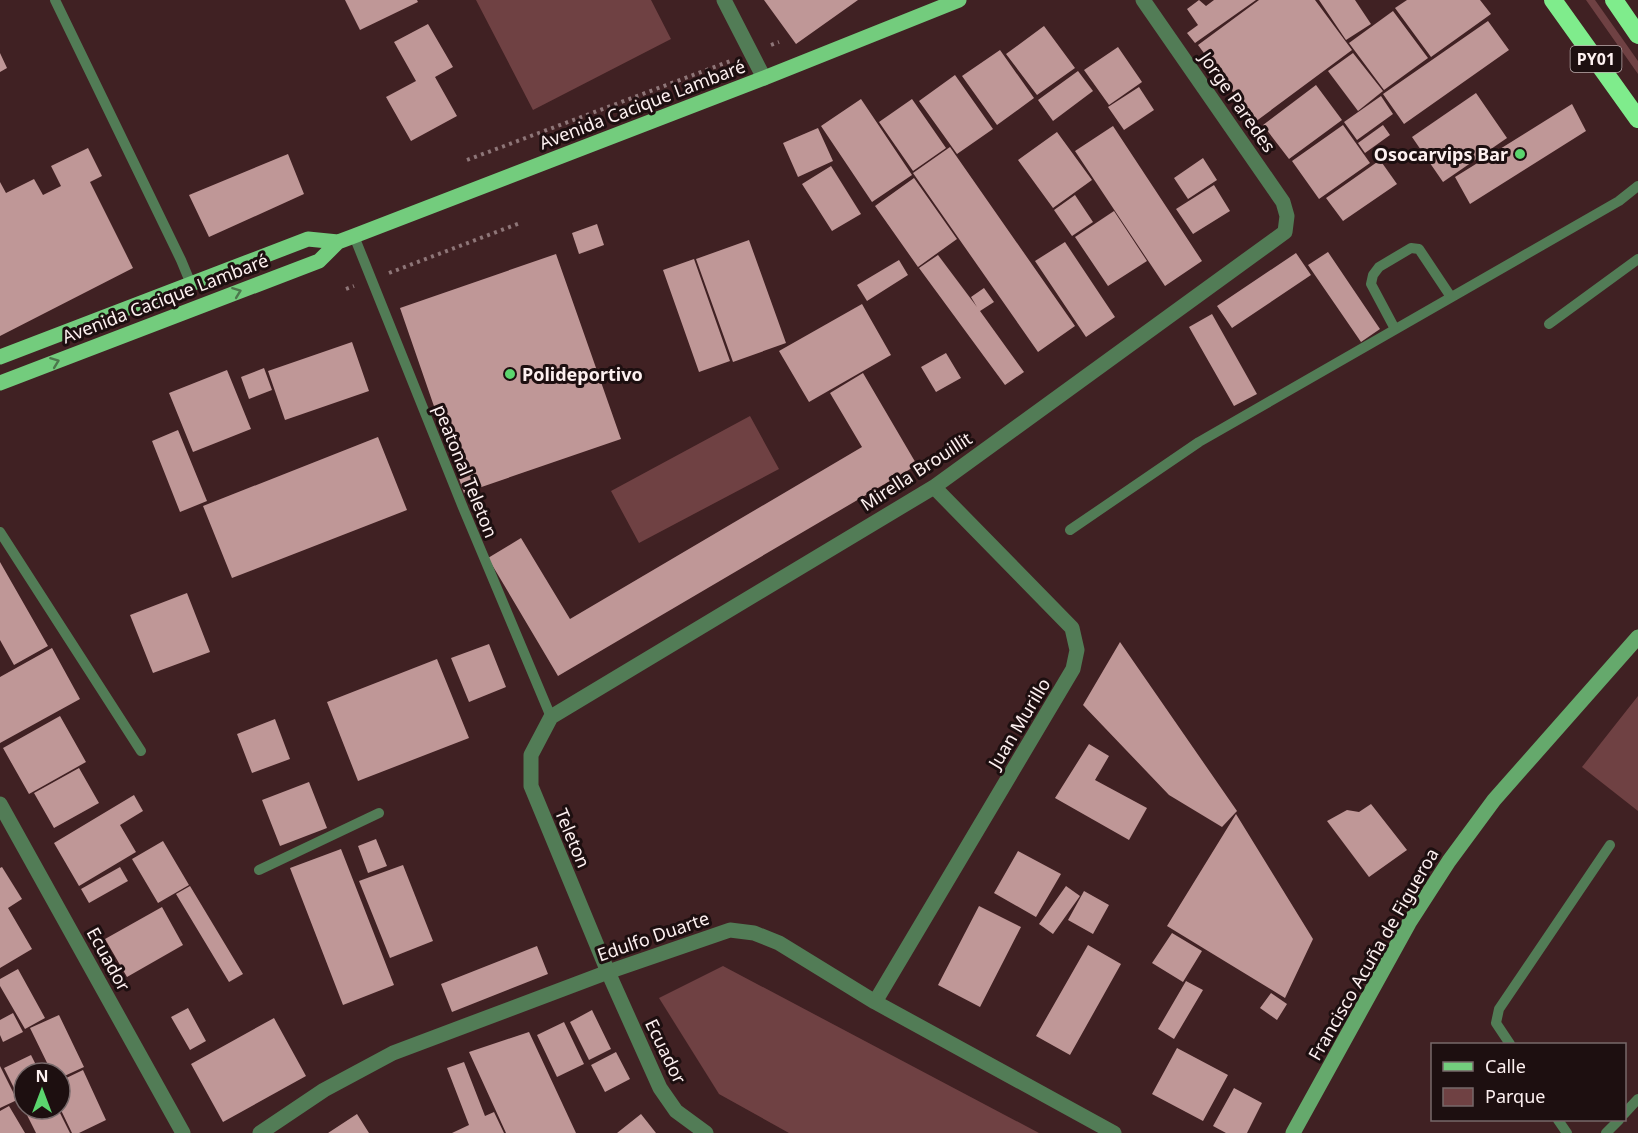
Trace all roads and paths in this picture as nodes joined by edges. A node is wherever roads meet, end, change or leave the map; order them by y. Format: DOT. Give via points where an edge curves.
graph roads {
  1 [pos="55,0"];
  2 [pos="724,0"];
  3 [pos="959,0"];
  4 [pos="1143,0"];
  5 [pos="1553,0"];
  6 [pos="1614,0"];
  7 [pos="1638,35"];
  8 [pos="779,42"];
  9 [pos="751,52"];
  10 [pos="764,78"];
  11 [pos="1638,119"];
  12 [pos="467,160"];
  13 [pos="1638,186"];
  14 [pos="520,223"];
  15 [pos="1285,232"];
  16 [pos="354,236"];
  17 [pos="338,242"];
  18 [pos="1638,259"];
  19 [pos="371,279"];
  20 [pos="191,284"];
  21 [pos="346,289"];
  22 [pos="1450,297"];
  23 [pos="1549,324"];
  24 [pos="1395,329"];
  25 [pos="0,357"];
  26 [pos="0,383"];
  27 [pos="934,487"];
  28 [pos="1070,530"];
  29 [pos="0,532"];
  30 [pos="1638,637"];
  31 [pos="551,717"];
  32 [pos="141,751"];
  33 [pos="0,804"];
  34 [pos="379,813"];
  35 [pos="1610,845"];
  36 [pos="259,870"];
  37 [pos="608,972"];
  38 [pos="875,1002"];
  39 [pos="1509,1043"];
  40 [pos="1638,1099"];
  41 [pos="1626,1112"];
  42 [pos="1617,1121"];
  43 [pos="183,1133"];
  44 [pos="260,1133"];
  45 [pos="706,1133"];
  46 [pos="1114,1133"];
  47 [pos="1293,1133"];
  48 [pos="1606,1133"];
  1 -- 20 [label="lane"];
  2 -- 9 [label="street"];
  3 -- 10 [label="main road, Avenida Cacique Lambaré"];
  4 -- 15 [label="street, Jorge Paredes" via="1283,202 1287,216"];
  5 -- 11 [label="highway, PY01"];
  6 -- 7 [label="highway, PY01"];
  8 -- 9 [label="path"];
  9 -- 10 [label="street"];
  9 -- 12 [label="path"];
  10 -- 16 [label="main road, Avenida Cacique Lambaré"];
  13 -- 22 [label="lane" via="1619,201"];
  14 -- 19 [label="path"];
  15 -- 27 [label="street, Mirella Brouillit"];
  16 -- 17 [label="main road, Avenida Cacique Lambaré"];
  16 -- 19 [label="lane, peatonal Teleton"];
  17 -- 20 [label="main road, Avenida Cacique Lambaré" via="308,239"];
  26 -- 17 [label="main road, Avenida Cacique Lambaré, one-way" via="319,261"];
  18 -- 23 [label="lane"];
  19 -- 21 [label="path"];
  19 -- 31 [label="lane, peatonal Teleton"];
  20 -- 25 [label="main road, Avenida Cacique Lambaré"];
  22 -- 24 [label="lane"];
  22 -- 24 [label="lane" via="1419,249 1411,248 1379,267 1371,284"];
  24 -- 28 [label="lane" via="1198,442"];
  27 -- 31 [label="street, Mirella Brouillit"];
  27 -- 38 [label="street, Juan Murillo" via="1072,628 1077,650 1073,669"];
  29 -- 32 [label="lane"];
  30 -- 47 [label="street, Francisco Acuña de Figueroa" via="1494,800 1449,861 1409,923"];
  31 -- 37 [label="street, Teleton" via="531,755 531,786"];
  33 -- 43 [label="street, Ecuador"];
  34 -- 36 [label="lane"];
  35 -- 39 [label="lane" via="1499,1009 1496,1023"];
  37 -- 38 [label="street, Edulfo Duarte" via="730,930 754,933 779,943"];
  37 -- 44 [label="street, Edulfo Duarte" via="393,1053 324,1090"];
  37 -- 45 [label="street, Ecuador" via="660,1088 676,1111"];
  38 -- 46 [label="street, Edulfo Duarte"];
  40 -- 41 [label="lane"];
  42 -- 48 [label="lane"];
}
